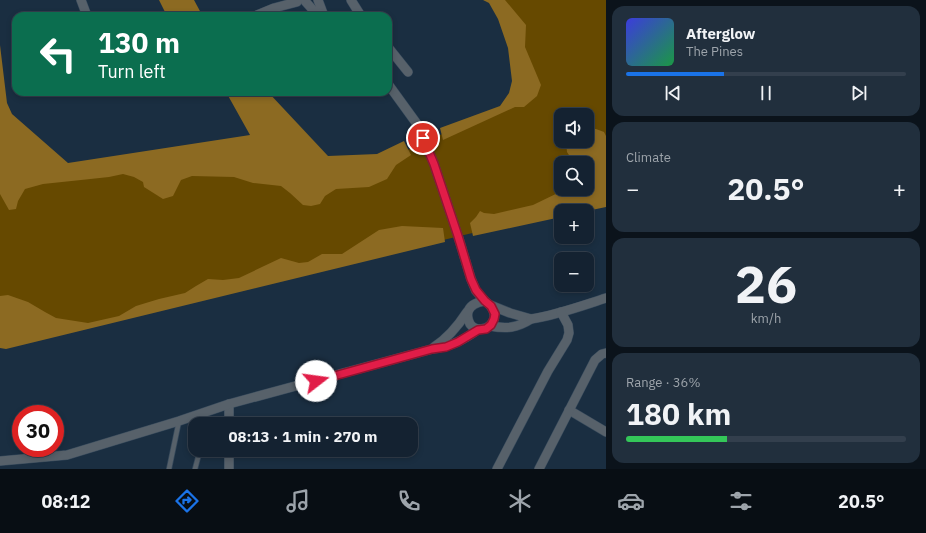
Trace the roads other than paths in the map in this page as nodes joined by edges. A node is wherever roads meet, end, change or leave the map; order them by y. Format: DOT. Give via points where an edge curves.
graph roads {
  1 [pos="81,0"];
  2 [pos="276,0"];
  3 [pos="318,0"];
  4 [pos="351,0"];
  5 [pos="301,1"];
  6 [pos="86,12"];
  7 [pos="261,12"];
  8 [pos="263,12"];
  9 [pos="317,12"];
  10 [pos="322,12"];
  11 [pos="358,12"];
  12 [pos="392,52"];
  13 [pos="408,72"];
  14 [pos="392,90"];
  15 [pos="471,279"];
  16 [pos="606,298"];
  17 [pos="487,303"];
  18 [pos="469,309"];
  19 [pos="561,312"];
  20 [pos="531,319"];
  21 [pos="490,326"];
  22 [pos="478,330"];
  23 [pos="432,349"];
  24 [pos="606,353"];
  25 [pos="229,404"];
  26 [pos="569,410"];
  27 [pos="229,417"];
  28 [pos="180,421"];
  29 [pos="606,432"];
  30 [pos="198,457"];
  31 [pos="229,457"];
  32 [pos="1,464"];
  33 [pos="169,469"];
  34 [pos="195,469"];
  35 [pos="229,469"];
  36 [pos="497,469"];
  37 [pos="539,469"];
  1 -- 6 [label="street"];
  2 -- 7 [label="street"];
  3 -- 10 [label="street"];
  4 -- 11 [label="street"];
  5 -- 8 [label="street"];
  5 -- 9 [label="street"];
  12 -- 13 [label="street"];
  14 -- 15 [label="street" via="417,124 434,164"];
  15 -- 17 [label="street"];
  15 -- 18 [label="street"];
  16 -- 19 [label="street"];
  17 -- 18 [label="street" via="475,303"];
  17 -- 20 [label="street"];
  17 -- 21 [label="street" via="495,314"];
  18 -- 22 [label="street" via="467,319 470,325"];
  18 -- 23 [label="street" via="450,335"];
  19 -- 20 [label="street"];
  19 -- 36 [label="street" via="568,325 567,340"];
  20 -- 21 [label="street" via="511,327"];
  21 -- 22 [label="street"];
  22 -- 23 [label="street" via="446,347"];
  23 -- 25 [label="street"];
  24 -- 26 [label="street" via="595,360"];
  25 -- 27 [label="street"];
  25 -- 28 [label="street"];
  26 -- 29 [label="street"];
  26 -- 37 [label="street"];
  28 -- 32 [label="street" via="67,455"];
  28 -- 33 [label="lane"];
  30 -- 34 [label="lane"];
  31 -- 35 [label="street"];
}
